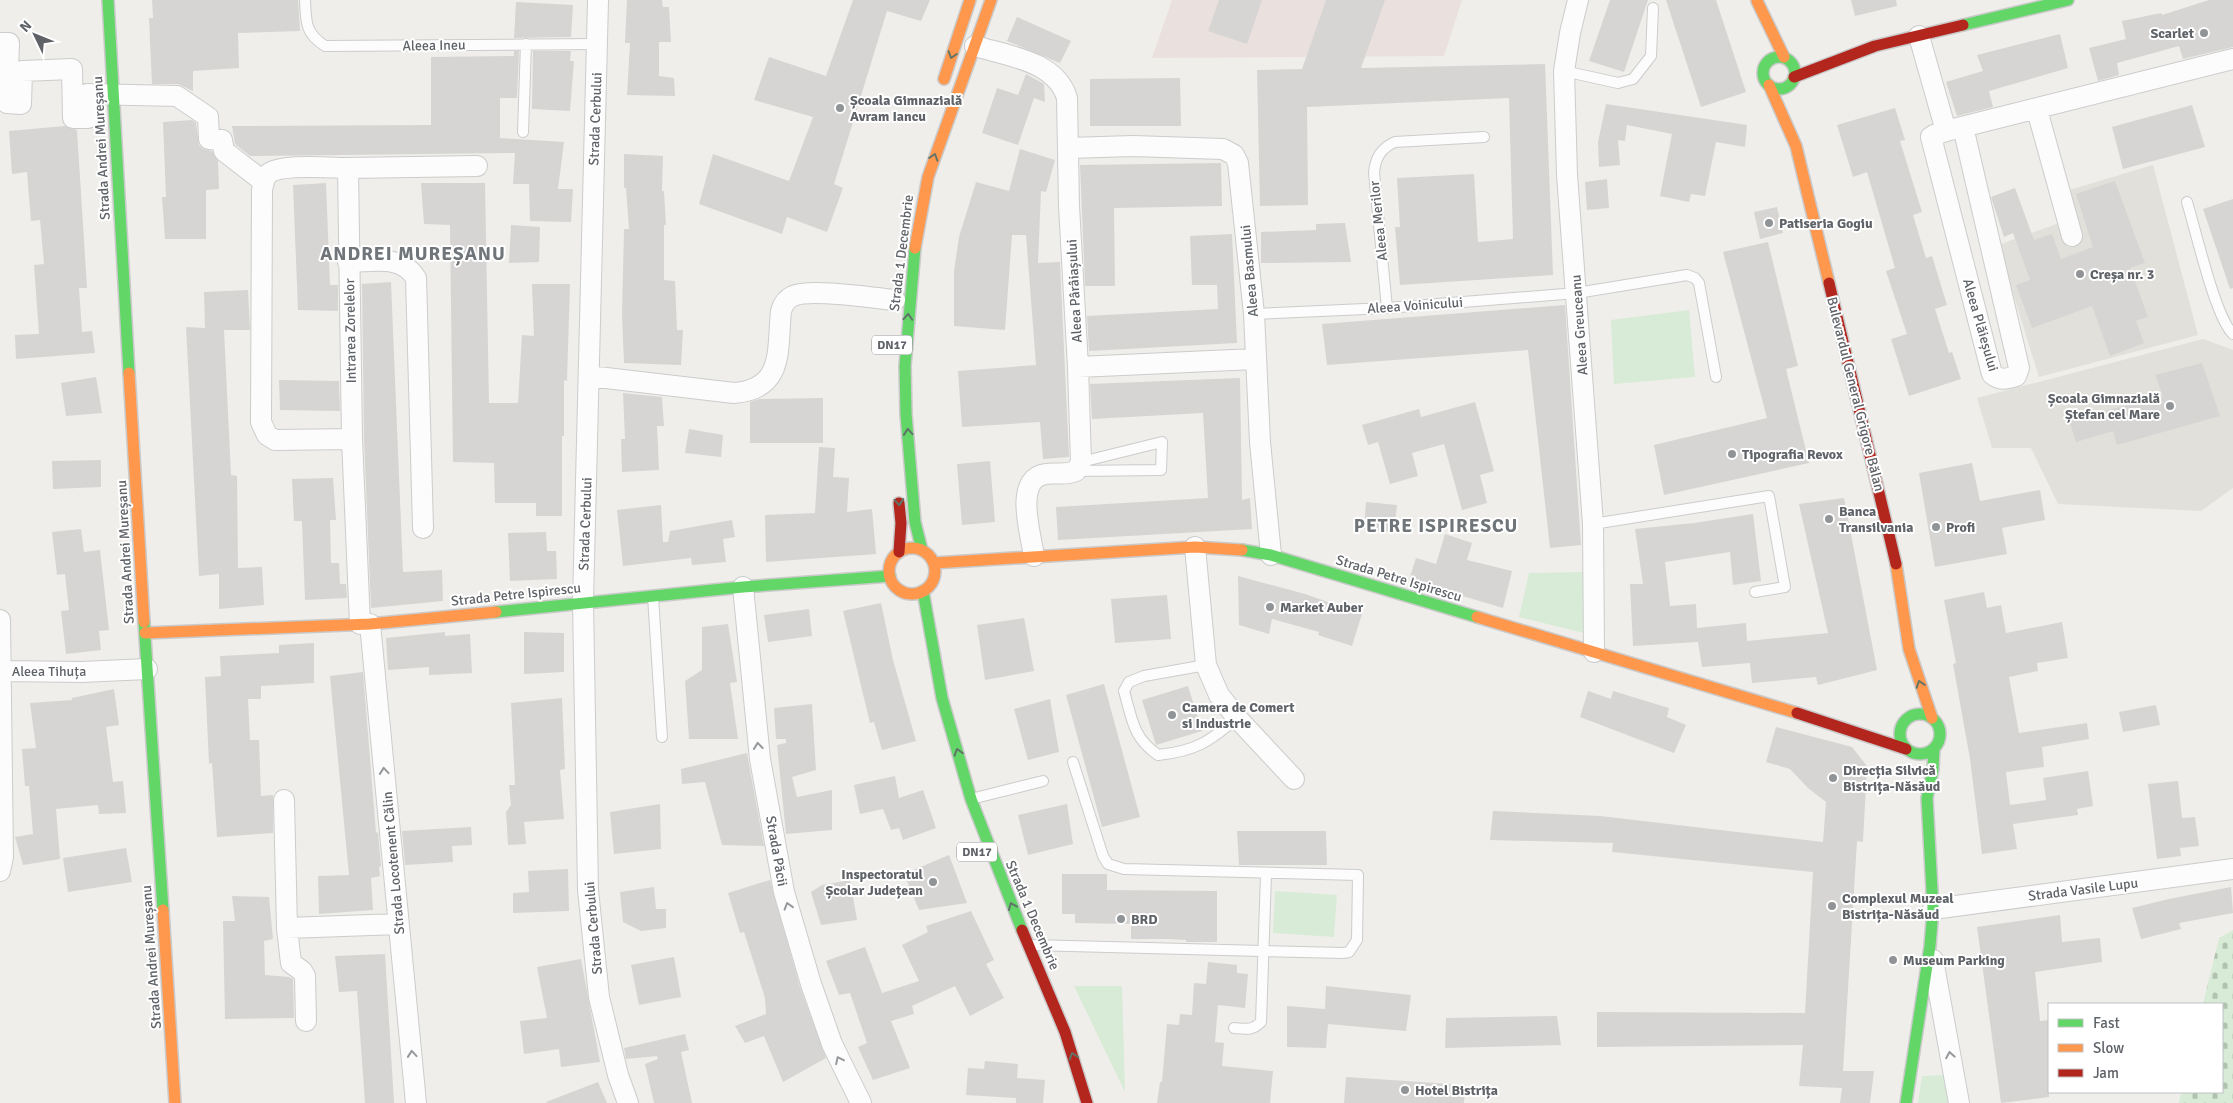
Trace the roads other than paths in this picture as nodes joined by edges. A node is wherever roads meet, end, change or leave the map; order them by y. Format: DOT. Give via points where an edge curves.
graph roads {
  1 [pos="108,0"];
  2 [pos="305,0"];
  3 [pos="598,0"];
  4 [pos="970,0"];
  5 [pos="991,0"];
  6 [pos="1578,0"];
  7 [pos="1757,0"];
  8 [pos="2012,0"];
  9 [pos="2068,0"];
  10 [pos="1653,8"];
  11 [pos="2015,12"];
  12 [pos="1919,36"];
  13 [pos="0,43"];
  14 [pos="526,44"];
  15 [pos="597,44"];
  16 [pos="975,46"];
  17 [pos="1850,54"];
  18 [pos="1787,59"];
  19 [pos="2233,59"];
  20 [pos="1767,61"];
  21 [pos="1564,71"];
  22 [pos="1793,79"];
  23 [pos="1769,85"];
  24 [pos="113,93"];
  25 [pos="939,94"];
  26 [pos="1792,98"];
  27 [pos="2037,110"];
  28 [pos="1793,114"];
  29 [pos="1954,129"];
  30 [pos="523,132"];
  31 [pos="1484,137"];
  32 [pos="1794,140"];
  33 [pos="1068,148"];
  34 [pos="477,166"];
  35 [pos="348,168"];
  36 [pos="264,182"];
  37 [pos="2187,202"];
  38 [pos="2072,236"];
  39 [pos="348,262"];
  40 [pos="1576,293"];
  41 [pos="895,300"];
  42 [pos="1387,308"];
  43 [pos="1254,314"];
  44 [pos="2233,334"];
  45 [pos="1255,359"];
  46 [pos="1078,367"];
  47 [pos="589,376"];
  48 [pos="1716,377"];
  49 [pos="352,439"];
  50 [pos="1078,467"];
  51 [pos="898,494"];
  52 [pos="1593,524"];
  53 [pos="423,528"];
  54 [pos="1195,547"];
  55 [pos="922,550"];
  56 [pos="899,552"];
  57 [pos="1271,555"];
  58 [pos="1034,556"];
  59 [pos="934,563"];
  60 [pos="890,576"];
  61 [pos="743,587"];
  62 [pos="923,591"];
  63 [pos="1755,592"];
  64 [pos="907,593"];
  65 [pos="653,596"];
  66 [pos="582,602"];
  67 [pos="912,609"];
  68 [pos="0,620"];
  69 [pos="365,624"];
  70 [pos="145,633"];
  71 [pos="1909,649"];
  72 [pos="1594,652"];
  73 [pos="1206,665"];
  74 [pos="147,669"];
  75 [pos="2,671"];
  76 [pos="1906,684"];
  77 [pos="1906,701"];
  78 [pos="1236,718"];
  79 [pos="1932,718"];
  80 [pos="1905,721"];
  81 [pos="1843,727"];
  82 [pos="662,737"];
  83 [pos="1934,748"];
  84 [pos="1911,754"];
  85 [pos="1073,762"];
  86 [pos="1294,779"];
  87 [pos="1920,779"];
  88 [pos="1043,781"];
  89 [pos="1927,798"];
  90 [pos="971,799"];
  91 [pos="284,800"];
  92 [pos="2233,869"];
  93 [pos="0,871"];
  94 [pos="1266,874"];
  95 [pos="1933,909"];
  96 [pos="399,924"];
  97 [pos="287,928"];
  98 [pos="1029,945"];
  99 [pos="1930,946"];
  100 [pos="1264,951"];
  101 [pos="306,1021"];
  102 [pos="1234,1028"];
  103 [pos="175,1103"];
  104 [pos="416,1103"];
  105 [pos="628,1103"];
  106 [pos="862,1103"];
  107 [pos="1087,1103"];
  108 [pos="1906,1103"];
  109 [pos="1958,1103"];
  1 -- 24 [label="street, Strada Andrei Mureșanu"];
  2 -- 14 [label="lane, Aleea Ineu" via="308,31 325,46"];
  3 -- 15 [label="street, Strada Cerbului"];
  4 -- 25 [label="street, one-way"];
  5 -- 16 [label="street, Strada 1 Decembrie / DN17"];
  6 -- 21 [label="street, Aleea Greuceanu"];
  7 -- 18 [label="street"];
  7 -- 20 [label="street"];
  8 -- 11 [label="lane"];
  9 -- 11 [label="street"];
  10 -- 21 [label="lane" via="1651,56 1633,79 1618,83"];
  11 -- 12 [label="street"];
  12 -- 17 [label="street"];
  12 -- 29 [label="street, Aleea Plăieșului"];
  13 -- 24 [label="street" via="9,43 7,103 21,104 22,71 72,69 73,118 88,118 87,94"];
  14 -- 15 [label="lane, Aleea Ineu"];
  14 -- 30 [label="lane"];
  15 -- 47 [label="street, Strada Cerbului"];
  16 -- 33 [label="street, Aleea Pârâiașului" via="1038,65 1057,79 1067,98"];
  55 -- 16 [label="street, Strada 1 Decembrie / DN17, one-way" via="915,522 905,375 916,234 928,177"];
  17 -- 18 [label="street"];
  17 -- 22 [label="street"];
  18 -- 20 [label="street" via="1775,57"];
  18 -- 22 [label="street" via="1794,68"];
  19 -- 27 [label="street"];
  20 -- 23 [label="street" via="1763,71"];
  21 -- 40 [label="street, Aleea Greuceanu" via="1567,175"];
  22 -- 23 [label="street" via="1784,88"];
  22 -- 26 [label="street"];
  23 -- 32 [label="street, Bulevardul General Grigore Bălan"];
  24 -- 36 [label="street" via="177,96 208,117 209,139 222,140 224,151"];
  24 -- 70 [label="street, Strada Andrei Mureșanu"];
  27 -- 29 [label="street"];
  27 -- 38 [label="street"];
  28 -- 32 [label="street, Bulevardul General Grigore Bălan"];
  29 -- 29 [label="street, Aleea Plăieșului" via="1934,135 1932,141 1992,374 1998,379 2006,379 2016,376 2019,368"];
  31 -- 42 [label="lane, Aleea Merilor" via="1396,142 1387,146 1374,162"];
  32 -- 71 [label="street, Bulevardul General Grigore Bălan" via="1894,553"];
  33 -- 43 [label="street, Aleea Basmului" via="1223,149 1234,155 1240,170"];
  33 -- 46 [label="street, Aleea Pârâiașului"];
  34 -- 35 [label="street"];
  35 -- 36 [label="street" via="282,168 268,175"];
  35 -- 39 [label="street, Intrarea Zorelelor"];
  36 -- 49 [label="street" via="260,422 267,435 283,441"];
  37 -- 44 [label="lane" via="2219,309 2226,327"];
  39 -- 49 [label="street, Intrarea Zorelelor"];
  39 -- 53 [label="street" via="398,262 411,270 416,278"];
  40 -- 42 [label="lane, Aleea Voinicului"];
  40 -- 48 [label="lane, Aleea Voinicului" via="1687,275 1694,278 1699,283"];
  40 -- 52 [label="street, Aleea Greuceanu"];
  41 -- 47 [label="street" via="826,294 794,295 783,304 781,311 775,369 758,387 744,392"];
  42 -- 43 [label="lane, Aleea Voinicului"];
  43 -- 45 [label="street, Aleea Basmului"];
  45 -- 46 [label="street"];
  45 -- 57 [label="street, Aleea Basmului"];
  46 -- 50 [label="street, Aleea Pârâiașului"];
  47 -- 66 [label="street, Strada Cerbului"];
  49 -- 69 [label="street, Intrarea Zorelelor"];
  50 -- 50 [label="lane" via="1161,470 1162,442"];
  50 -- 58 [label="street" via="1064,475 1045,474 1034,479 1028,487 1025,499"];
  51 -- 56 [label="street, one-way"];
  52 -- 63 [label="lane" via="1769,496 1785,587"];
  52 -- 72 [label="street, Aleea Greuceanu"];
  54 -- 57 [label="street, Strada Petre Ispirescu"];
  54 -- 58 [label="street, Strada Petre Ispirescu"];
  54 -- 73 [label="street"];
  55 -- 56 [label="street" via="914,548"];
  55 -- 59 [label="street, Strada 1 Decembrie / DN17"];
  56 -- 60 [label="street" via="891,563"];
  57 -- 72 [label="street, Strada Petre Ispirescu"];
  58 -- 59 [label="street, Strada Petre Ispirescu"];
  59 -- 62 [label="street" via="936,570 932,582"];
  60 -- 61 [label="street, Strada Petre Ispirescu"];
  60 -- 64 [label="street" via="896,587"];
  61 -- 65 [label="street, Strada Petre Ispirescu"];
  106 -- 61 [label="street, Strada Păcii, one-way" via="832,1044 784,892 760,759"];
  62 -- 64 [label="street"];
  90 -- 62 [label="street, Strada 1 Decembrie / DN17, one-way" via="942,698"];
  64 -- 67 [label="street"];
  65 -- 66 [label="street, Strada Petre Ispirescu"];
  65 -- 82 [label="lane"];
  66 -- 69 [label="street, Strada Petre Ispirescu"];
  66 -- 105 [label="street, Strada Cerbului" via="588,890 599,997"];
  68 -- 75 [label="street, Aleea Tihuța"];
  69 -- 70 [label="street, Strada Petre Ispirescu"];
  96 -- 69 [label="street, Strada Locotenent Călin, one-way"];
  70 -- 74 [label="street, Strada Andrei Mureșanu"];
  71 -- 76 [label="street, Bulevardul General Grigore Bălan"];
  79 -- 71 [label="street, Bulevardul General Grigore Bălan, one-way"];
  72 -- 81 [label="street, Strada Petre Ispirescu"];
  73 -- 78 [label="street" via="1219,694"];
  73 -- 78 [label="lane" via="1144,676 1129,682 1124,691 1135,730 1145,746 1158,755 1177,753 1210,741"];
  74 -- 75 [label="street, Aleea Tihuța"];
  74 -- 103 [label="street, Strada Andrei Mureșanu"];
  75 -- 93 [label="street"];
  77 -- 80 [label="street"];
  78 -- 86 [label="street"];
  79 -- 80 [label="street" via="1916,714"];
  79 -- 83 [label="street" via="1940,733"];
  80 -- 81 [label="street, Strada Petre Ispirescu" via="1883,726"];
  80 -- 84 [label="street" via="1901,740"];
  81 -- 84 [label="street, Strada Petre Ispirescu"];
  83 -- 84 [label="street"];
  83 -- 89 [label="street"];
  85 -- 94 [label="lane" via="1108,864 1124,869"];
  87 -- 89 [label="street"];
  88 -- 90 [label="lane"];
  89 -- 95 [label="street"];
  98 -- 90 [label="street, Strada 1 Decembrie / DN17, one-way"];
  91 -- 97 [label="street"];
  92 -- 95 [label="street, Strada Vasile Lupu"];
  94 -- 100 [label="lane"];
  94 -- 100 [label="lane" via="1358,876 1356,940 1350,952"];
  95 -- 99 [label="street"];
  96 -- 97 [label="street"];
  104 -- 96 [label="street, Strada Locotenent Călin, one-way"];
  97 -- 101 [label="street" via="291,963 305,976"];
  98 -- 100 [label="lane"];
  107 -- 98 [label="street, Strada 1 Decembrie / DN17, one-way" via="1065,1032"];
  99 -- 108 [label="street"];
  109 -- 99 [label="street, one-way"];
  100 -- 102 [label="lane" via="1260,1022 1249,1030"];
}
